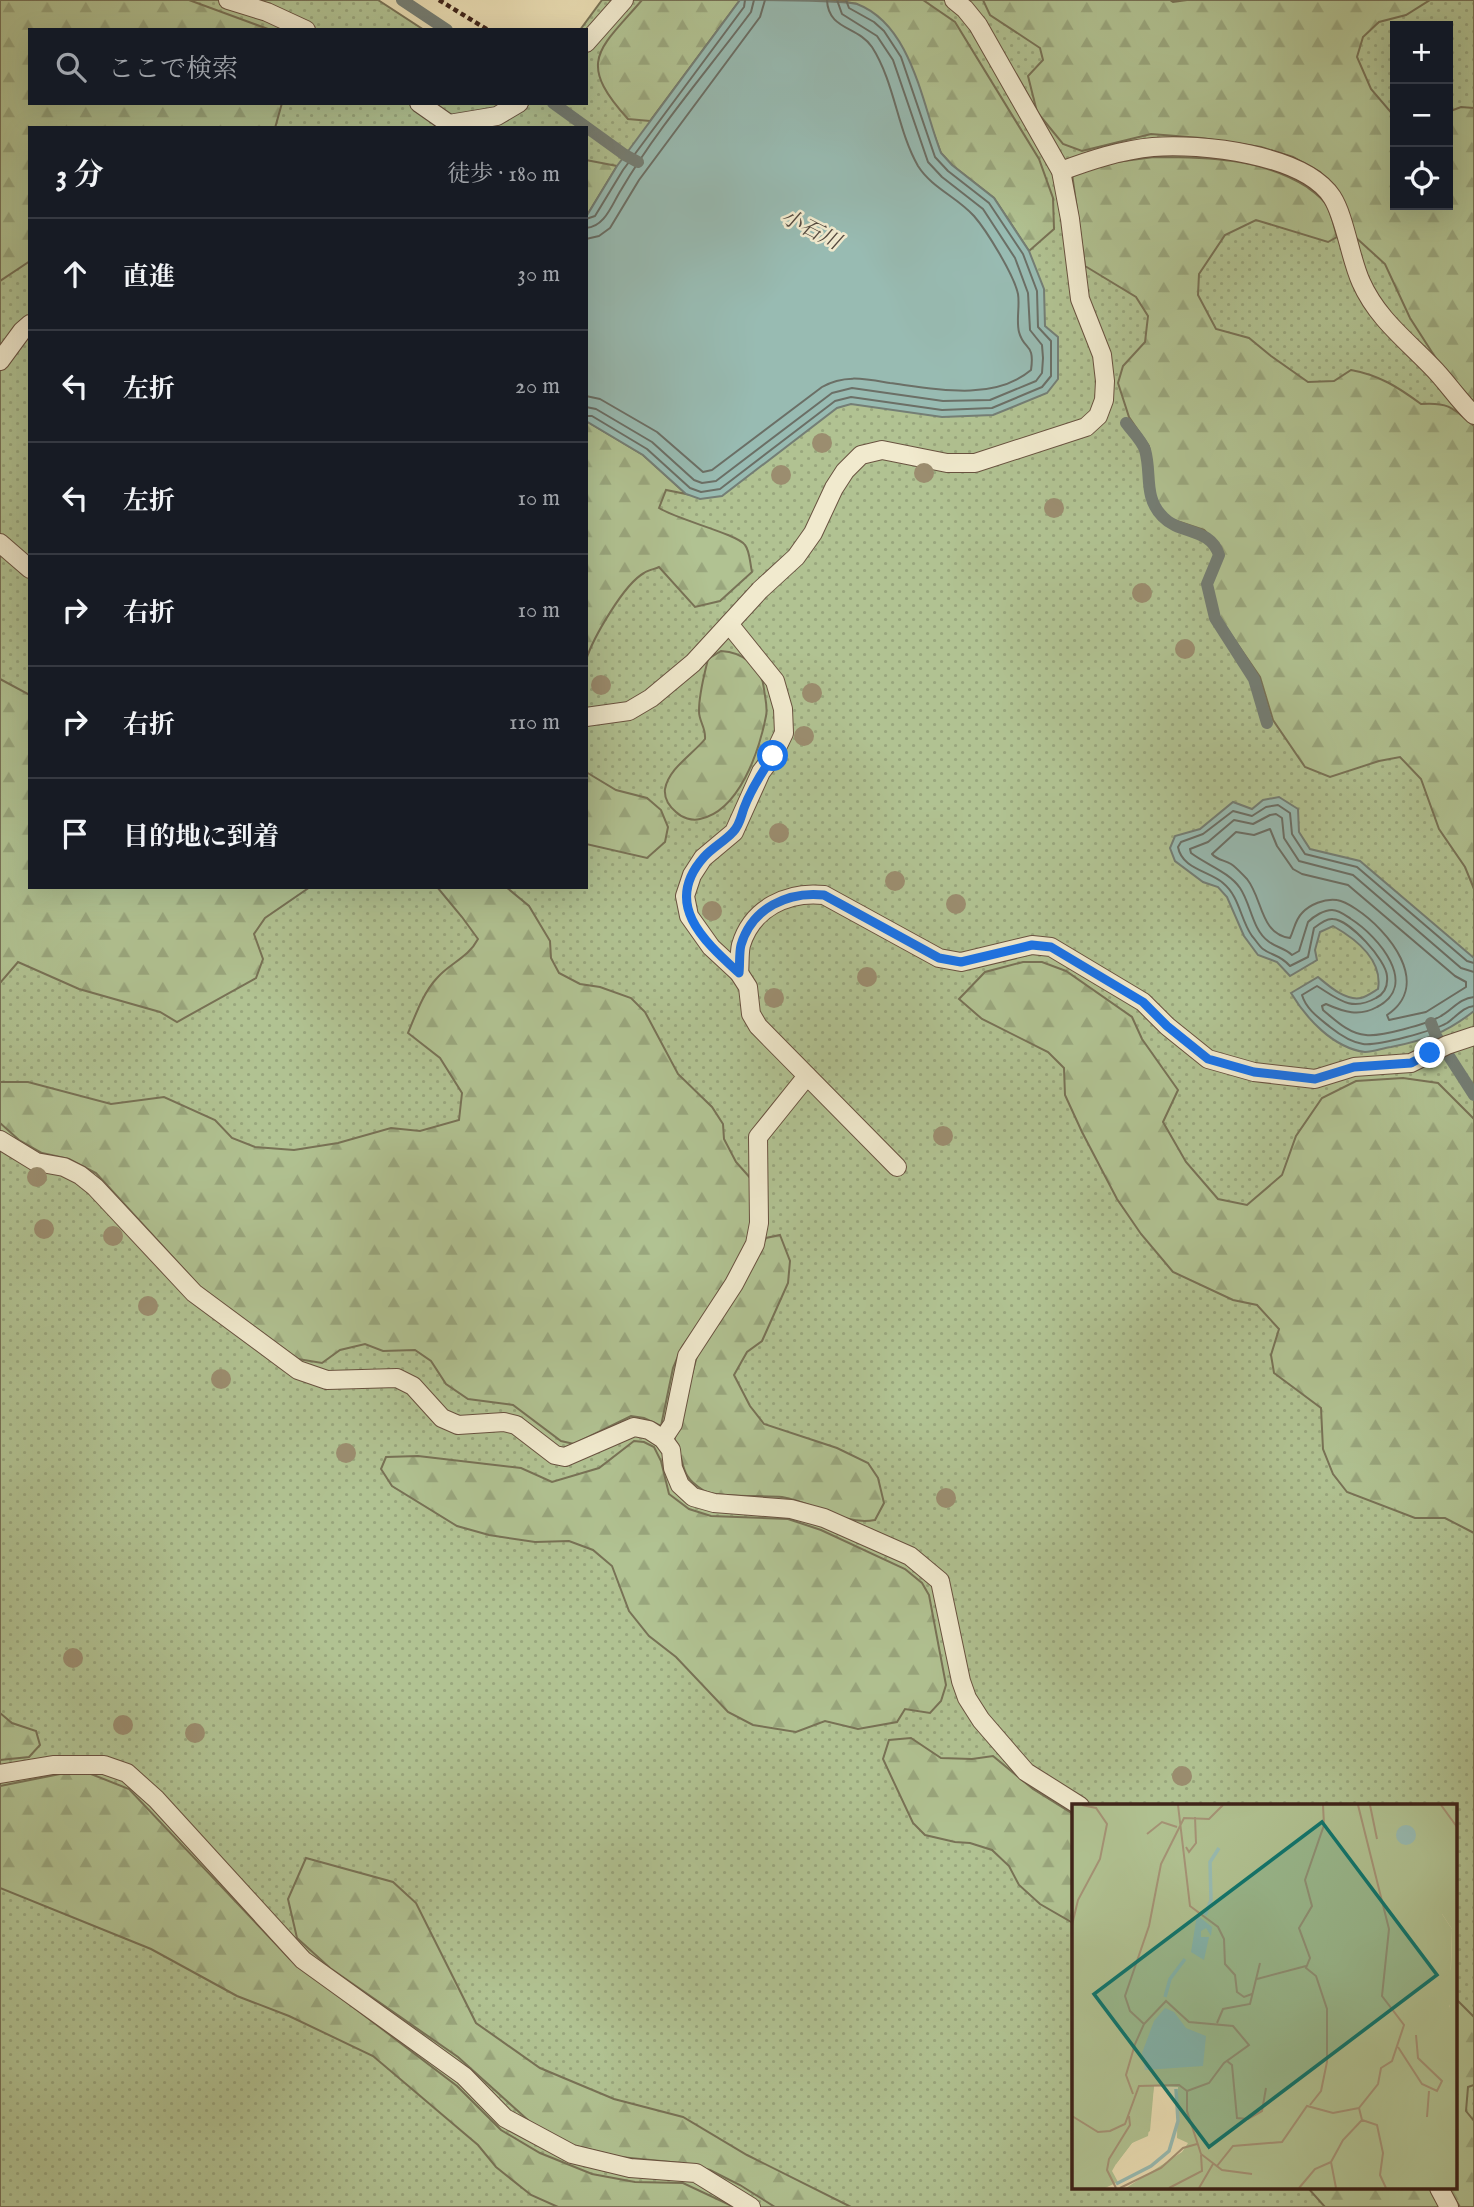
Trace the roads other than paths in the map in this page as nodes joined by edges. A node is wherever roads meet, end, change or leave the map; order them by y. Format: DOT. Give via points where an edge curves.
graph roads {
  1 [pos="228,0"];
  2 [pos="624,0"];
  3 [pos="954,0"];
  4 [pos="302,28"];
  5 [pos="588,41"];
  6 [pos="422,105"];
  7 [pos="516,105"];
  8 [pos="448,126"];
  9 [pos="1061,171"];
  10 [pos="28,326"];
  11 [pos="0,361"];
  12 [pos="1474,415"];
  13 [pos="0,543"];
  14 [pos="28,567"];
  15 [pos="729,624"];
  16 [pos="588,717"];
  17 [pos="739,973"];
  18 [pos="1474,1035"];
  19 [pos="807,1076"];
  20 [pos="0,1140"];
  21 [pos="897,1167"];
  22 [pos="663,1439"];
  23 [pos="0,1774"];
  24 [pos="1077,1804"];
  25 [pos="1440,2190"];
  26 [pos="751,2207"];
  27 [pos="1449,2207"];
  1 -- 4 [label="lane"];
  2 -- 5 [label="lane"];
  3 -- 9 [label="lane" via="978,25"];
  6 -- 8 [label="lane"];
  7 -- 8 [label="lane" via="497,116"];
  9 -- 12 [label="lane" via="1106,155 1154,147 1261,156 1295,167 1333,198 1360,282 1380,316"];
  9 -- 15 [label="lane" via="1080,299 1102,355 1104,400 1098,416 1086,427 975,463 947,463 882,450 862,455 834,488 796,557"];
  10 -- 11 [label="lane"];
  13 -- 14 [label="lane"];
  15 -- 16 [label="lane" via="693,663 651,698 629,711"];
  15 -- 17 [label="lane" via="775,681 784,733 734,832 703,858 685,896 689,916 711,947"];
  17 -- 18 [label="lane" via="741,946 761,914 784,898 824,895 939,958 961,962 1032,945 1051,947 1143,1002 1208,1059 1254,1072 1315,1079 1354,1067 1411,1063"];
  17 -- 19 [label="lane" via="748,987 751,1014 758,1026"];
  19 -- 21 [label="lane"];
  19 -- 22 [label="lane" via="758,1137 760,1223 755,1244 687,1356 673,1424"];
  20 -- 22 [label="lane" via="36,1162 80,1175 194,1293 298,1370 327,1380 397,1378 413,1385 442,1418 458,1425 516,1425 555,1455 565,1457 634,1427"];
  22 -- 24 [label="lane" via="671,1450 680,1485 693,1497 791,1509 824,1518 910,1556 932,1573 940,1581 967,1698 1026,1772"];
  23 -- 26 [label="lane" via="53,1765 104,1765 127,1773 303,1960 464,2076 505,2118 572,2154 630,2168 696,2173"];
  25 -- 27 [label="lane"];
}
